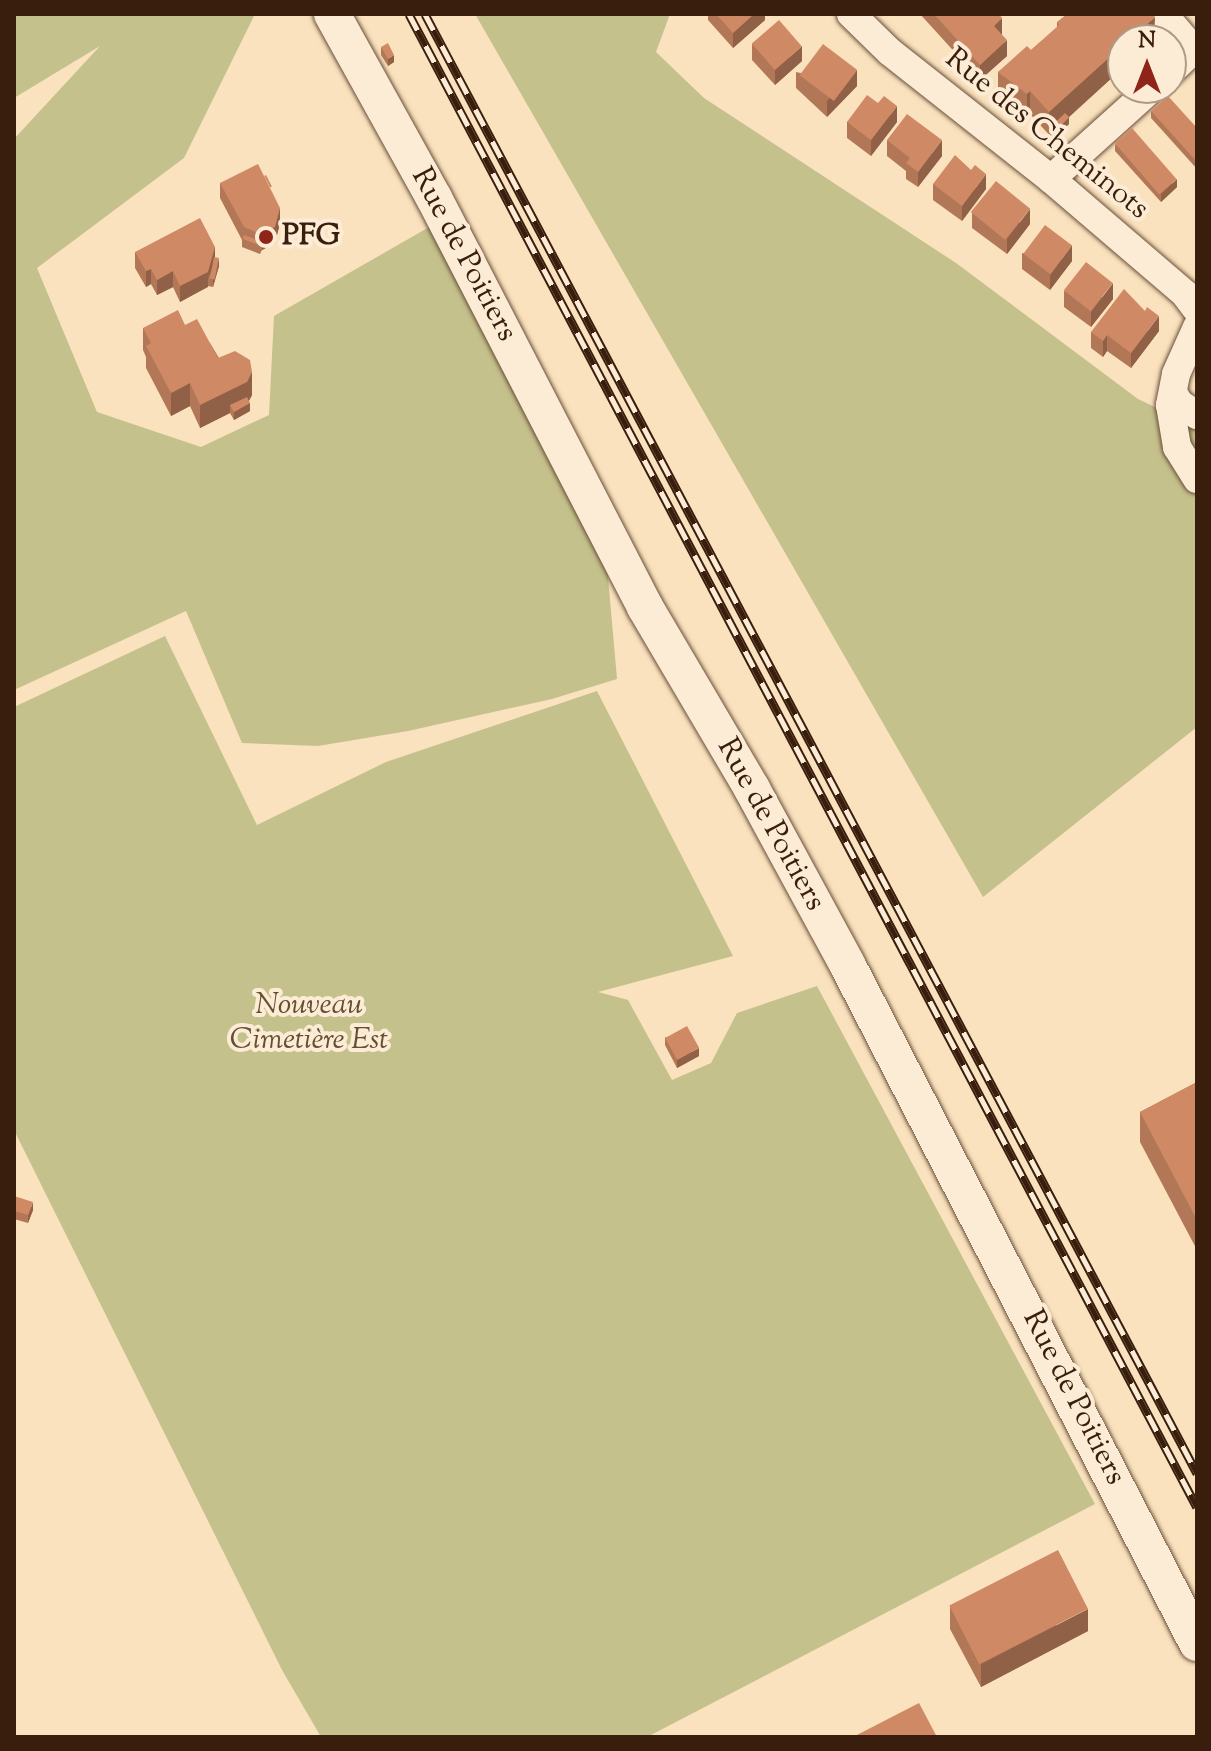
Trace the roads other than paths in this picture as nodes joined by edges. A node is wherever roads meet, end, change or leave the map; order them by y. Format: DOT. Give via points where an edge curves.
graph roads {
  1 [pos="332,14"];
  2 [pos="851,14"];
  3 [pos="1163,14"];
  4 [pos="1196,48"];
  5 [pos="1134,104"];
  6 [pos="1051,179"];
  7 [pos="1197,310"];
  8 [pos="1197,327"];
  9 [pos="1174,394"];
  10 [pos="1197,415"];
  11 [pos="1197,479"];
  12 [pos="1197,1643"];
  1 -- 12 [label="street, Rue de Poitiers" via="434,198 645,607 847,964"];
  2 -- 6 [label="street, Rue des Cheminots" via="890,52"];
  3 -- 4 [label="street"];
  5 -- 6 [label="street"];
  6 -- 7 [label="street, Rue des Cheminots"];
  8 -- 9 [label="street" via="1176,374"];
  9 -- 10 [label="street"];
  9 -- 11 [label="street" via="1171,430"];
}
